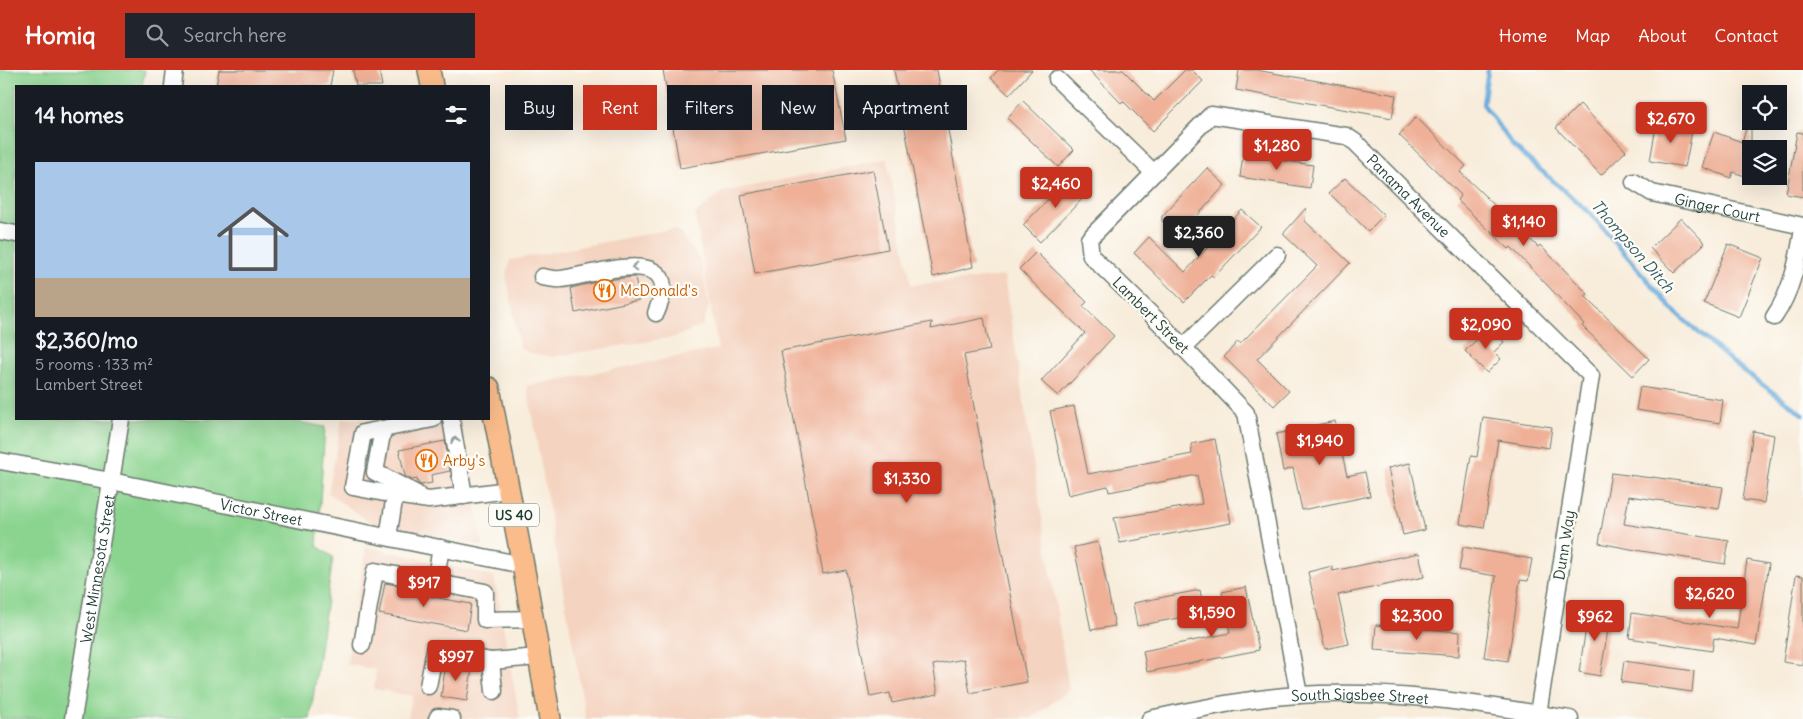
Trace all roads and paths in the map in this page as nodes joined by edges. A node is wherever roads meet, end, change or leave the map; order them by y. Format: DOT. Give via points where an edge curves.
graph roads {
  1 [pos="175,70"];
  2 [pos="429,70"];
  3 [pos="1057,79"];
  4 [pos="173,85"];
  5 [pos="432,85"];
  6 [pos="1355,142"];
  7 [pos="1154,173"];
  8 [pos="1634,182"];
  9 [pos="1803,227"];
  10 [pos="0,231"];
  11 [pos="15,234"];
  12 [pos="1277,255"];
  13 [pos="542,277"];
  14 [pos="656,313"];
  15 [pos="1774,317"];
  16 [pos="1184,348"];
  17 [pos="1591,376"];
  18 [pos="490,401"];
  19 [pos="121,420"];
  20 [pos="428,420"];
  21 [pos="451,420"];
  22 [pos="364,426"];
  23 [pos="383,429"];
  24 [pos="0,460"];
  25 [pos="111,481"];
  26 [pos="508,490"];
  27 [pos="395,495"];
  28 [pos="464,496"];
  29 [pos="429,500"];
  30 [pos="388,537"];
  31 [pos="441,548"];
  32 [pos="523,565"];
  33 [pos="435,582"];
  34 [pos="532,619"];
  35 [pos="362,645"];
  36 [pos="539,657"];
  37 [pos="492,661"];
  38 [pos="428,686"];
  39 [pos="494,691"];
  40 [pos="1299,695"];
  41 [pos="1538,716"];
  42 [pos="73,719"];
  43 [pos="437,719"];
  44 [pos="452,719"];
  45 [pos="550,719"];
  46 [pos="1150,719"];
  47 [pos="1570,719"];
  1 -- 4 [label="street"];
  2 -- 5 [label="main road"];
  3 -- 7 [label="street"];
  6 -- 7 [label="street, Lambert Street" via="1346,136 1211,114"];
  6 -- 17 [label="street, Panama Avenue"];
  7 -- 16 [label="street, Lambert Street" via="1089,239 1091,256"];
  8 -- 9 [label="street, Ginger Court" via="1652,194"];
  9 -- 15 [label="street" via="1793,278"];
  10 -- 11 [label="street"];
  12 -- 16 [label="street"];
  14 -- 13 [label="street, one-way" via="663,286 656,272 649,268 623,268 562,279"];
  16 -- 40 [label="street, Lambert Street" via="1246,414"];
  17 -- 41 [label="street, Dunn Way"];
  18 -- 26 [label="main road, US 40"];
  19 -- 25 [label="street, West Minnesota Street"];
  20 -- 23 [label="street"];
  28 -- 21 [label="street, one-way"];
  22 -- 23 [label="street"];
  22 -- 27 [label="street" via="353,487"];
  23 -- 29 [label="street" via="376,472"];
  24 -- 25 [label="street, Victor Street"];
  25 -- 30 [label="street, Victor Street"];
  25 -- 42 [label="street, West Minnesota Street"];
  26 -- 28 [label="street"];
  26 -- 32 [label="main road, US 40"];
  27 -- 29 [label="street"];
  27 -- 30 [label="street"];
  28 -- 29 [label="street"];
  30 -- 31 [label="street, Victor Street"];
  31 -- 32 [label="street, Victor Street"];
  31 -- 33 [label="street"];
  32 -- 34 [label="main road, US 40"];
  33 -- 34 [label="street" via="484,592 485,620"];
  33 -- 35 [label="street" via="376,571"];
  34 -- 36 [label="main road, US 40"];
  36 -- 37 [label="street"];
  36 -- 45 [label="main road, US 40"];
  37 -- 38 [label="street" via="435,650"];
  37 -- 39 [label="street"];
  40 -- 41 [label="street, South Sigsbee Street" via="1421,697"];
  40 -- 46 [label="street, South Sigsbee Street" via="1226,704"];
  41 -- 47 [label="street, South Sigsbee Street"];
  43 -- 44 [label="street" via="438,716"];
}
